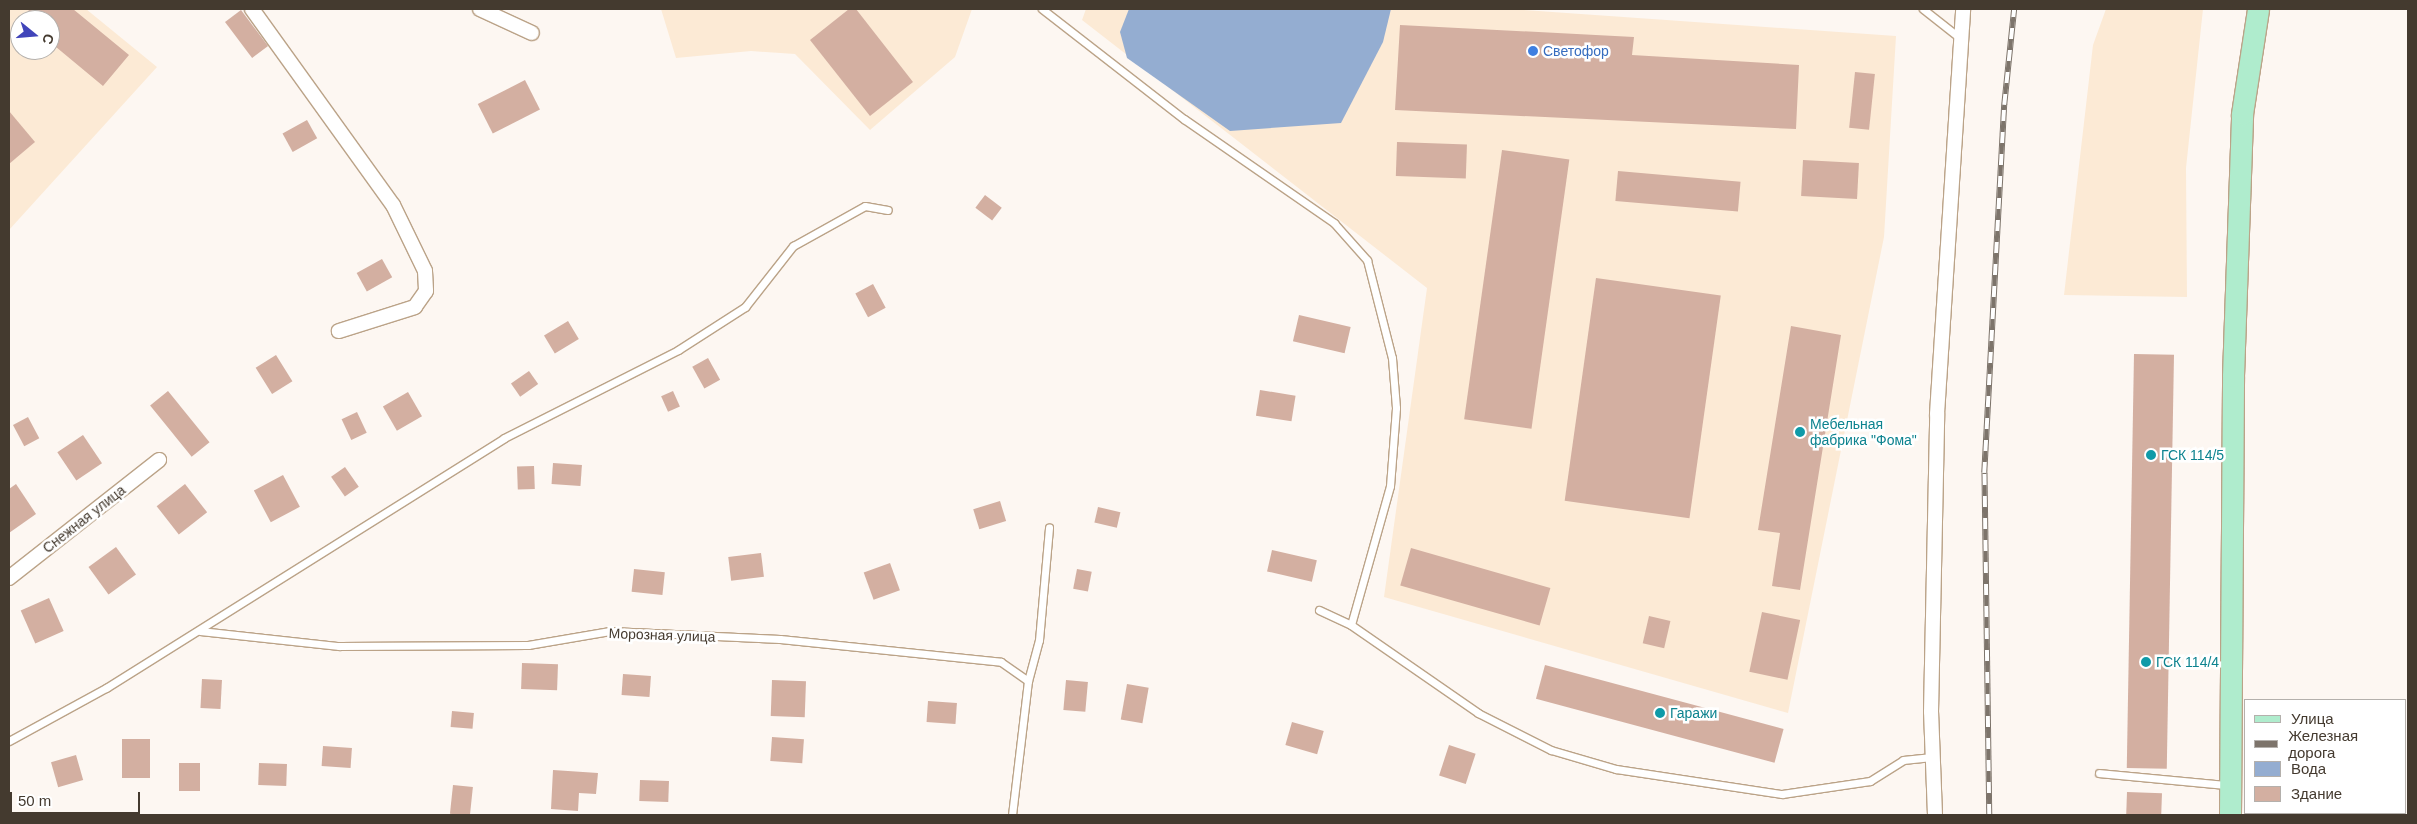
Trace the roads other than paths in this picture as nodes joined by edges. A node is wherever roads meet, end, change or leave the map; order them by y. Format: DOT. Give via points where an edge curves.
graph roads {
  1 [pos="252,9"];
  2 [pos="480,9"];
  3 [pos="1042,9"];
  4 [pos="1923,9"];
  5 [pos="1963,9"];
  6 [pos="2258,9"];
  7 [pos="532,33"];
  8 [pos="1964,41"];
  9 [pos="888,210"];
  10 [pos="339,332"];
  11 [pos="159,460"];
  12 [pos="1049,527"];
  13 [pos="9,578"];
  14 [pos="1319,610"];
  15 [pos="1351,625"];
  16 [pos="200,631"];
  17 [pos="1028,681"];
  18 [pos="9,741"];
  19 [pos="1932,757"];
  20 [pos="2098,773"];
  21 [pos="2230,786"];
  22 [pos="1012,815"];
  23 [pos="1935,815"];
  24 [pos="2230,815"];
  1 -- 10 [label="street" via="393,205 425,271 426,291 415,308"];
  2 -- 7 [label="street"];
  3 -- 15 [label="lane" via="1184,119 1334,223 1367,260 1392,358 1396,408 1390,486"];
  4 -- 8 [label="lane"];
  5 -- 8 [label="street"];
  6 -- 21 [label="main road" via="2241,124 2233,367"];
  8 -- 19 [label="street" via="1937,414"];
  9 -- 16 [label="lane" via="865,206 793,246 745,307 678,350 504,438"];
  11 -- 13 [label="street, Снежная улица"];
  12 -- 17 [label="lane" via="1039,640"];
  14 -- 15 [label="lane"];
  15 -- 19 [label="lane" via="1478,713 1551,750 1616,768 1782,794 1870,781 1903,760"];
  16 -- 17 [label="lane, Морозная улица" via="339,646 528,645 610,631 780,639 1001,662"];
  16 -- 18 [label="lane"];
  17 -- 22 [label="lane"];
  19 -- 23 [label="street"];
  20 -- 21 [label="lane"];
  21 -- 24 [label="main road"];
}
